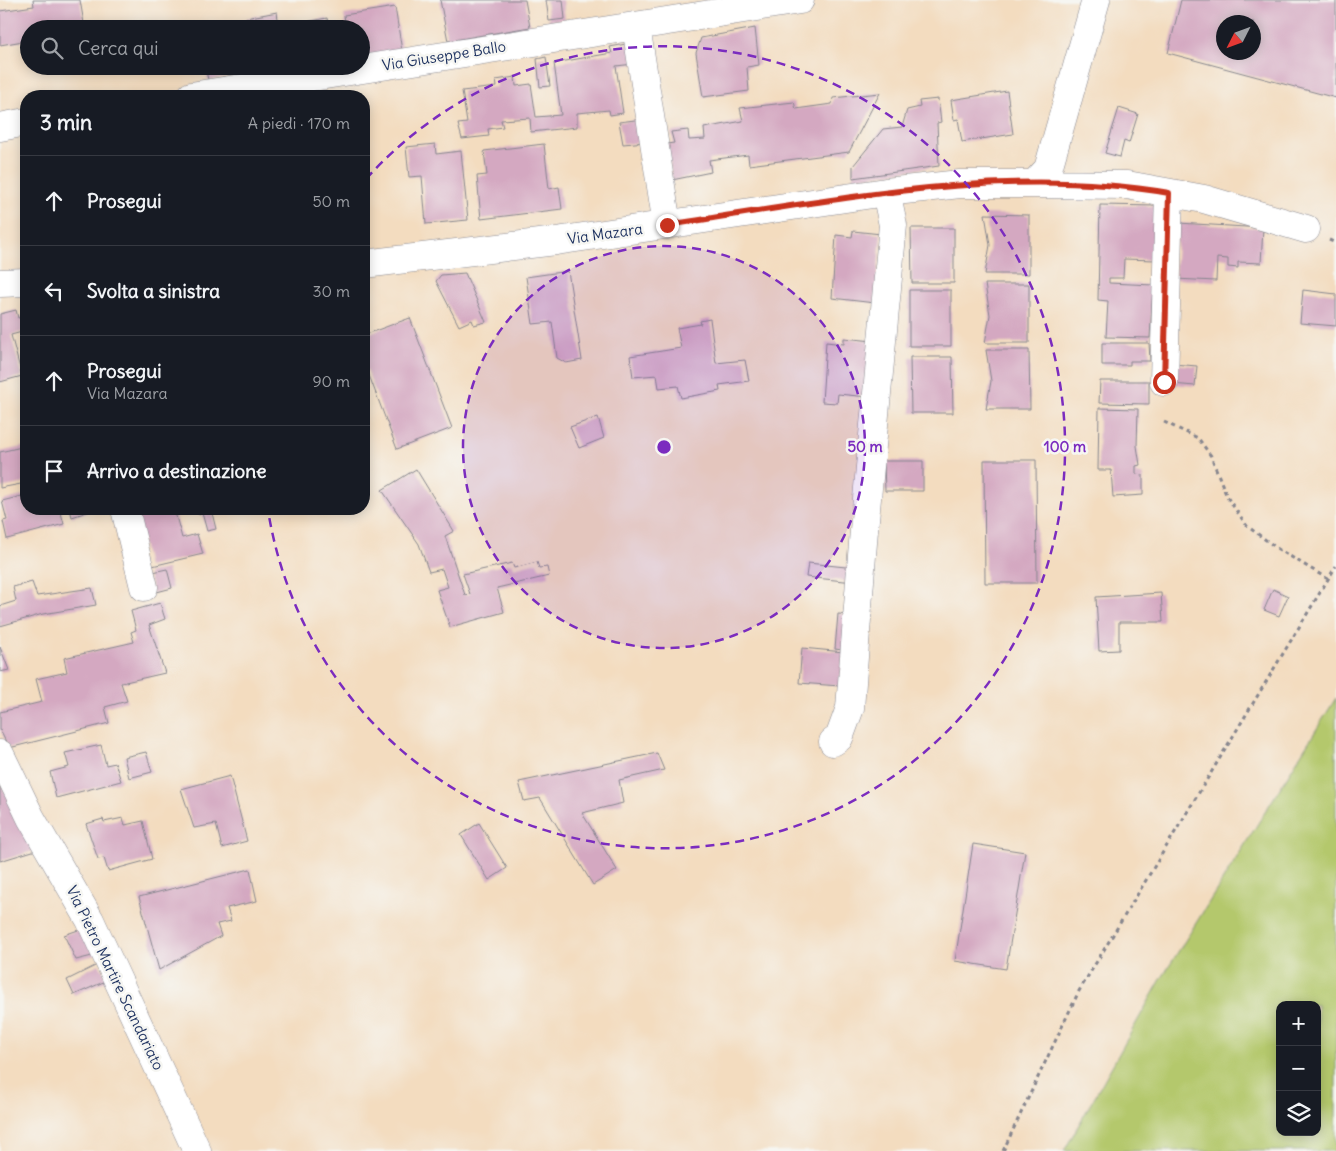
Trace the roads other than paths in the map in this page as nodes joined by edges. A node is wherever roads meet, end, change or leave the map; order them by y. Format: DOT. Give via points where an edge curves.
graph roads {
  1 [pos="800,0"];
  2 [pos="1096,0"];
  3 [pos="636,26"];
  4 [pos="370,68"];
  5 [pos="325,75"];
  6 [pos="230,90"];
  7 [pos="20,123"];
  8 [pos="0,127"];
  9 [pos="1041,176"];
  10 [pos="886,192"];
  11 [pos="1169,193"];
  12 [pos="667,225"];
  13 [pos="1306,229"];
  14 [pos="370,263"];
  15 [pos="20,282"];
  16 [pos="0,283"];
  17 [pos="1164,382"];
  18 [pos="126,515"];
  19 [pos="144,587"];
  20 [pos="833,742"];
  21 [pos="0,754"];
  22 [pos="197,1151"];
  1 -- 3 [label="street, Via Giuseppe Ballo"];
  2 -- 9 [label="street"];
  3 -- 4 [label="street, Via Giuseppe Ballo"];
  3 -- 12 [label="street"];
  5 -- 6 [label="street, Via Giuseppe Ballo"];
  7 -- 8 [label="street"];
  9 -- 10 [label="street, Via Mazara"];
  9 -- 11 [label="street, Via Mazara"];
  10 -- 12 [label="street, Via Mazara"];
  10 -- 20 [label="street" via="894,225 850,708 839,738"];
  11 -- 13 [label="street, Via Mazara" via="1204,199"];
  11 -- 17 [label="street"];
  12 -- 14 [label="street, Via Mazara"];
  15 -- 16 [label="street"];
  18 -- 19 [label="street"];
  21 -- 22 [label="street, Via Pietro Martire Scandariato" via="31,818 90,920"];
}
